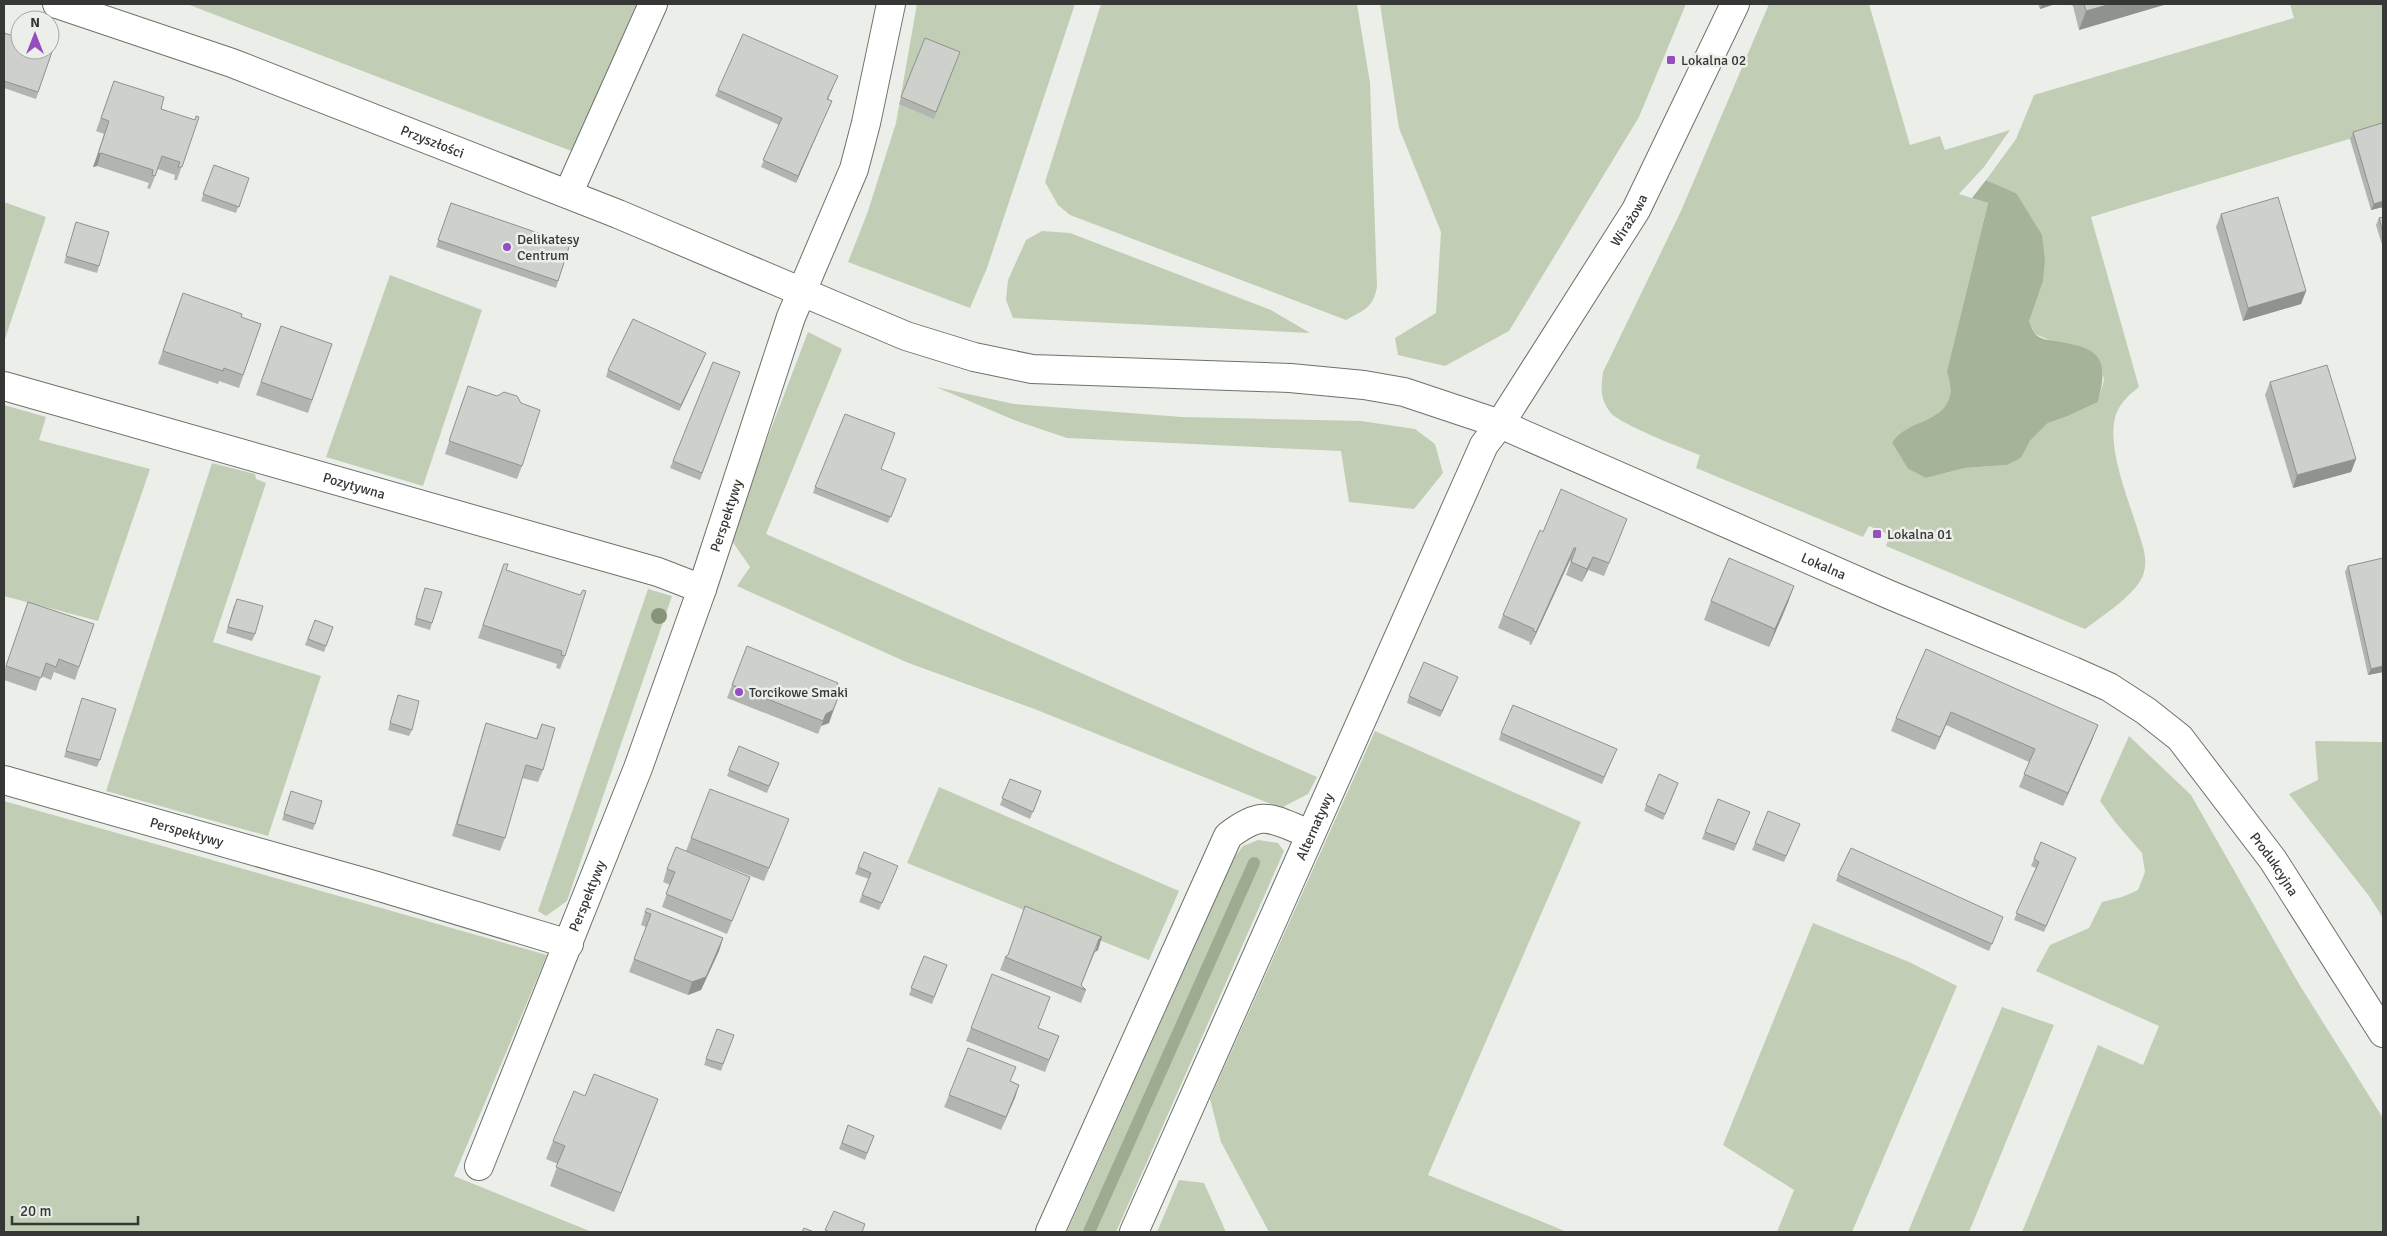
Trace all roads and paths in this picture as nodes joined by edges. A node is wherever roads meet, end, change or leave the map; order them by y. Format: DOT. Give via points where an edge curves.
graph roads {
  1 [pos="57,4"];
  2 [pos="653,4"];
  3 [pos="892,4"];
  4 [pos="1735,4"];
  5 [pos="568,194"];
  6 [pos="802,292"];
  7 [pos="4,386"];
  8 [pos="1500,424"];
  9 [pos="702,588"];
  10 [pos="2146,711"];
  11 [pos="4,780"];
  12 [pos="1310,834"];
  13 [pos="569,944"];
  14 [pos="2383,1033"];
  15 [pos="479,1166"];
  16 [pos="1050,1232"];
  17 [pos="1134,1232"];
  1 -- 5 [label="street, Przyszłości" via="232,63"];
  2 -- 5 [label="street"];
  3 -- 6 [label="street, Perspektywy" via="854,169"];
  4 -- 8 [label="street, Wirażowa" via="1636,210"];
  5 -- 6 [label="street, Przyszłości"];
  6 -- 8 [label="street, Lokalna" via="906,336 1005,364 1032,369 1290,378 1364,385 1404,392"];
  6 -- 9 [label="street, Perspektywy"];
  7 -- 9 [label="street, Pozytywna" via="658,572"];
  8 -- 10 [label="street, Lokalna" via="1890,595 2073,671 2109,687"];
  8 -- 12 [label="street, Alternatywy" via="1484,445"];
  9 -- 13 [label="street, Perspektywy" via="638,768"];
  10 -- 14 [label="street, Produkcyjna" via="2180,738 2273,860"];
  11 -- 13 [label="street, Perspektywy"];
  12 -- 16 [label="street" via="1268,818 1256,818 1228,836"];
  12 -- 17 [label="street, Alternatywy"];
  13 -- 15 [label="street"];
}
